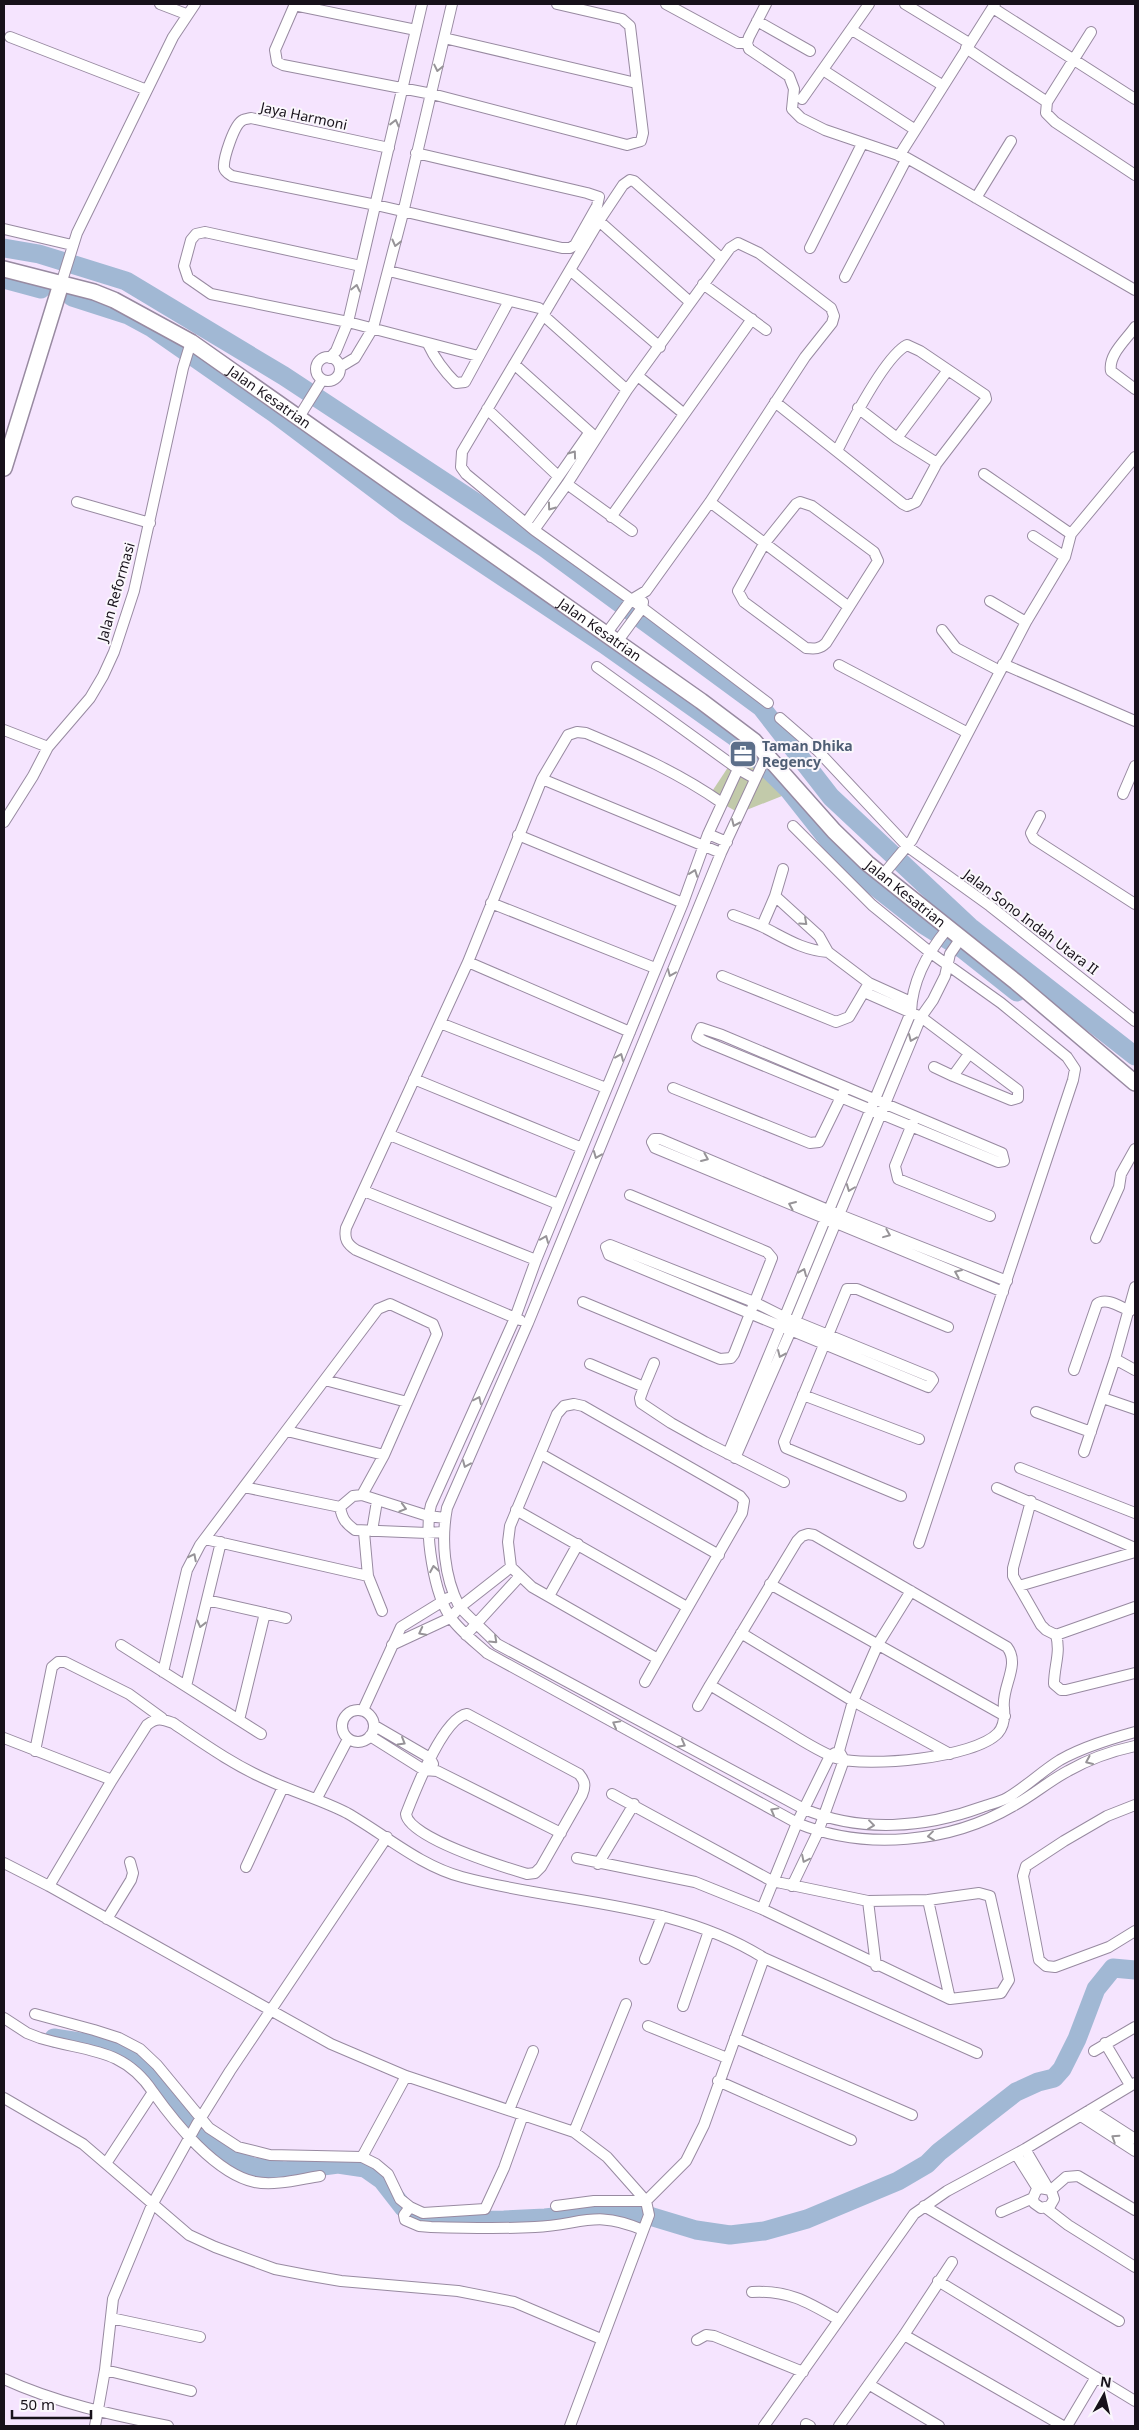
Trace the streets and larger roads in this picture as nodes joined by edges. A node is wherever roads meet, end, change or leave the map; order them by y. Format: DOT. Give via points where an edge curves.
graph roads {
  1 [pos="160,4"];
  2 [pos="195,4"];
  3 [pos="295,4"];
  4 [pos="422,4"];
  5 [pos="452,4"];
  6 [pos="558,4"];
  7 [pos="666,4"];
  8 [pos="766,4"];
  9 [pos="868,4"];
  10 [pos="905,4"];
  11 [pos="994,6"];
  12 [pos="186,14"];
  13 [pos="756,21"];
  14 [pos="416,30"];
  15 [pos="852,30"];
  16 [pos="1091,32"];
  17 [pos="10,37"];
  18 [pos="444,38"];
  19 [pos="747,43"];
  20 [pos="968,46"];
  21 [pos="810,51"];
  22 [pos="1075,60"];
  23 [pos="823,70"];
  24 [pos="636,83"];
  25 [pos="942,85"];
  26 [pos="404,88"];
  27 [pos="147,90"];
  28 [pos="432,94"];
  29 [pos="802,99"];
  30 [pos="1135,99"];
  31 [pos="1047,102"];
  32 [pos="914,129"];
  33 [pos="1011,141"];
  34 [pos="862,144"];
  35 [pos="389,148"];
  36 [pos="416,153"];
  37 [pos="903,157"];
  38 [pos="1135,175"];
  39 [pos="976,198"];
  40 [pos="376,205"];
  41 [pos="403,212"];
  42 [pos="599,221"];
  43 [pos="4,229"];
  44 [pos="810,248"];
  45 [pos="71,249"];
  46 [pos="721,258"];
  47 [pos="361,266"];
  48 [pos="4,269"];
  49 [pos="570,270"];
  50 [pos="389,271"];
  51 [pos="846,277"];
  52 [pos="703,284"];
  53 [pos="60,289"];
  54 [pos="1135,290"];
  55 [pos="510,301"];
  56 [pos="690,302"];
  57 [pos="542,312"];
  58 [pos="752,319"];
  59 [pos="348,322"];
  60 [pos="1135,327"];
  61 [pos="373,328"];
  62 [pos="766,330"];
  63 [pos="428,344"];
  64 [pos="190,346"];
  65 [pos="660,347"];
  66 [pos="478,356"];
  67 [pos="330,358"];
  68 [pos="514,364"];
  69 [pos="340,367"];
  70 [pos="948,370"];
  71 [pos="638,376"];
  72 [pos="322,380"];
  73 [pos="1135,389"];
  74 [pos="627,390"];
  75 [pos="775,402"];
  76 [pos="858,408"];
  77 [pos="487,409"];
  78 [pos="684,413"];
  79 [pos="302,414"];
  80 [pos="592,435"];
  81 [pos="897,438"];
  82 [pos="836,451"];
  83 [pos="1135,457"];
  84 [pos="937,463"];
  85 [pos="4,468"];
  86 [pos="984,474"];
  87 [pos="558,476"];
  88 [pos="567,484"];
  89 [pos="78,502"];
  90 [pos="710,502"];
  91 [pos="611,517"];
  92 [pos="150,523"];
  93 [pos="530,527"];
  94 [pos="632,532"];
  95 [pos="1071,534"];
  96 [pos="1033,536"];
  97 [pos="764,544"];
  98 [pos="1065,557"];
  99 [pos="646,591"];
  100 [pos="990,601"];
  101 [pos="629,603"];
  102 [pos="848,607"];
  103 [pos="640,611"];
  104 [pos="1026,622"];
  105 [pos="942,630"];
  106 [pos="614,635"];
  107 [pos="839,664"];
  108 [pos="597,667"];
  109 [pos="1001,667"];
  110 [pos="768,703"];
  111 [pos="780,718"];
  112 [pos="1135,721"];
  113 [pos="4,730"];
  114 [pos="968,733"];
  115 [pos="752,744"];
  116 [pos="48,747"];
  117 [pos="765,756"];
  118 [pos="1135,766"];
  119 [pos="738,769"];
  120 [pos="756,774"];
  121 [pos="542,779"];
  122 [pos="1123,794"];
  123 [pos="722,803"];
  124 [pos="1040,816"];
  125 [pos="4,822"];
  126 [pos="793,826"];
  127 [pos="708,834"];
  128 [pos="518,835"];
  129 [pos="727,842"];
  130 [pos="704,846"];
  131 [pos="904,851"];
  132 [pos="721,854"];
  133 [pos="782,869"];
  134 [pos="885,873"];
  135 [pos="775,896"];
  136 [pos="491,903"];
  137 [pos="683,903"];
  138 [pos="1135,904"];
  139 [pos="733,915"];
  140 [pos="762,926"];
  141 [pos="946,930"];
  142 [pos="960,939"];
  143 [pos="828,952"];
  144 [pos="930,953"];
  145 [pos="948,959"];
  146 [pos="468,962"];
  147 [pos="655,968"];
  148 [pos="722,976"];
  149 [pos="867,987"];
  150 [pos="643,1001"];
  151 [pos="658,1005"];
  152 [pos="911,1007"];
  153 [pos="921,1017"];
  154 [pos="1135,1021"];
  155 [pos="440,1023"];
  156 [pos="630,1032"];
  157 [pos="969,1054"];
  158 [pos="757,1056"];
  159 [pos="934,1067"];
  160 [pos="953,1076"];
  161 [pos="414,1079"];
  162 [pos="1135,1082"];
  163 [pos="606,1088"];
  164 [pos="673,1088"];
  165 [pos="843,1092"];
  166 [pos="878,1106"];
  167 [pos="597,1113"];
  168 [pos="612,1118"];
  169 [pos="913,1121"];
  170 [pos="591,1128"];
  171 [pos="605,1134"];
  172 [pos="390,1135"];
  173 [pos="582,1148"];
  174 [pos="1135,1149"];
  175 [pos="734,1175"];
  176 [pos="364,1190"];
  177 [pos="630,1195"];
  178 [pos="558,1204"];
  179 [pos="990,1216"];
  180 [pos="833,1217"];
  181 [pos="1096,1238"];
  182 [pos="914,1250"];
  183 [pos="536,1260"];
  184 [pos="671,1269"];
  185 [pos="666,1279"];
  186 [pos="1007,1280"];
  187 [pos="1135,1288"];
  188 [pos="1003,1292"];
  189 [pos="522,1302"];
  190 [pos="583,1302"];
  191 [pos="754,1302"];
  192 [pos="535,1306"];
  193 [pos="1130,1311"];
  194 [pos="750,1314"];
  195 [pos="784,1317"];
  196 [pos="515,1318"];
  197 [pos="528,1323"];
  198 [pos="793,1326"];
  199 [pos="948,1326"];
  200 [pos="781,1328"];
  201 [pos="825,1339"];
  202 [pos="1115,1359"];
  203 [pos="496,1361"];
  204 [pos="654,1362"];
  205 [pos="590,1364"];
  206 [pos="508,1366"];
  207 [pos="898,1369"];
  208 [pos="1074,1370"];
  209 [pos="1135,1370"];
  210 [pos="325,1380"];
  211 [pos="644,1387"];
  212 [pos="803,1395"];
  213 [pos="1103,1398"];
  214 [pos="407,1402"];
  215 [pos="1135,1409"];
  216 [pos="1036,1412"];
  217 [pos="464,1429"];
  218 [pos="287,1430"];
  219 [pos="1091,1432"];
  220 [pos="478,1435"];
  221 [pos="919,1439"];
  222 [pos="1084,1452"];
  223 [pos="541,1454"];
  224 [pos="384,1455"];
  225 [pos="732,1456"];
  226 [pos="1020,1468"];
  227 [pos="784,1482"];
  228 [pos="244,1487"];
  229 [pos="997,1488"];
  230 [pos="362,1495"];
  231 [pos="901,1496"];
  232 [pos="378,1501"];
  233 [pos="1031,1501"];
  234 [pos="340,1506"];
  235 [pos="516,1510"];
  236 [pos="1135,1513"];
  237 [pos="428,1516"];
  238 [pos="445,1518"];
  239 [pos="368,1531"];
  240 [pos="443,1532"];
  241 [pos="427,1533"];
  242 [pos="206,1539"];
  243 [pos="221,1542"];
  244 [pos="919,1543"];
  245 [pos="578,1544"];
  246 [pos="1135,1550"];
  247 [pos="719,1555"];
  248 [pos="511,1567"];
  249 [pos="368,1576"];
  250 [pos="520,1576"];
  251 [pos="770,1584"];
  252 [pos="1019,1586"];
  253 [pos="911,1591"];
  254 [pos="456,1595"];
  255 [pos="549,1596"];
  256 [pos="207,1600"];
  257 [pos="443,1600"];
  258 [pos="460,1607"];
  259 [pos="687,1607"];
  260 [pos="1135,1607"];
  261 [pos="382,1610"];
  262 [pos="265,1613"];
  263 [pos="286,1618"];
  264 [pos="450,1618"];
  265 [pos="476,1621"];
  266 [pos="740,1633"];
  267 [pos="466,1634"];
  268 [pos="1056,1635"];
  269 [pos="878,1644"];
  270 [pos="121,1645"];
  271 [pos="392,1645"];
  272 [pos="658,1659"];
  273 [pos="163,1672"];
  274 [pos="1135,1673"];
  275 [pos="645,1682"];
  276 [pos="710,1685"];
  277 [pos="186,1686"];
  278 [pos="853,1701"];
  279 [pos="698,1706"];
  280 [pos="363,1710"];
  281 [pos="1005,1716"];
  282 [pos="162,1718"];
  283 [pos="239,1720"];
  284 [pos="375,1726"];
  285 [pos="650,1728"];
  286 [pos="1135,1732"];
  287 [pos="261,1734"];
  288 [pos="370,1736"];
  289 [pos="4,1738"];
  290 [pos="348,1739"];
  291 [pos="644,1740"];
  292 [pos="1135,1746"];
  293 [pos="35,1752"];
  294 [pos="950,1754"];
  295 [pos="838,1756"];
  296 [pos="430,1758"];
  297 [pos="424,1770"];
  298 [pos="437,1771"];
  299 [pos="112,1780"];
  300 [pos="283,1786"];
  301 [pos="612,1794"];
  302 [pos="317,1798"];
  303 [pos="634,1804"];
  304 [pos="1135,1805"];
  305 [pos="804,1809"];
  306 [pos="823,1817"];
  307 [pos="797,1823"];
  308 [pos="818,1832"];
  309 [pos="560,1834"];
  310 [pos="387,1837"];
  311 [pos="577,1858"];
  312 [pos="130,1862"];
  313 [pos="4,1864"];
  314 [pos="598,1864"];
  315 [pos="246,1866"];
  316 [pos="772,1880"];
  317 [pos="49,1886"];
  318 [pos="792,1886"];
  319 [pos="928,1900"];
  320 [pos="868,1901"];
  321 [pos="762,1909"];
  322 [pos="662,1916"];
  323 [pos="106,1920"];
  324 [pos="708,1931"];
  325 [pos="1135,1931"];
  326 [pos="764,1958"];
  327 [pos="645,1959"];
  328 [pos="876,1966"];
  329 [pos="950,2000"];
  330 [pos="626,2004"];
  331 [pos="682,2006"];
  332 [pos="269,2011"];
  333 [pos="35,2014"];
  334 [pos="4,2018"];
  335 [pos="648,2026"];
  336 [pos="1135,2027"];
  337 [pos="735,2038"];
  338 [pos="1105,2043"];
  339 [pos="533,2051"];
  340 [pos="1094,2051"];
  341 [pos="977,2053"];
  342 [pos="727,2058"];
  343 [pos="406,2076"];
  344 [pos="718,2080"];
  345 [pos="1133,2084"];
  346 [pos="153,2092"];
  347 [pos="4,2098"];
  348 [pos="510,2110"];
  349 [pos="1086,2113"];
  350 [pos="523,2115"];
  351 [pos="912,2115"];
  352 [pos="195,2128"];
  353 [pos="574,2132"];
  354 [pos="1135,2139"];
  355 [pos="851,2140"];
  356 [pos="1021,2151"];
  357 [pos="1135,2151"];
  358 [pos="362,2157"];
  359 [pos="108,2162"];
  360 [pos="320,2176"];
  361 [pos="1042,2191"];
  362 [pos="646,2201"];
  363 [pos="152,2205"];
  364 [pos="556,2206"];
  365 [pos="924,2206"];
  366 [pos="1046,2208"];
  367 [pos="408,2210"];
  368 [pos="1135,2210"];
  369 [pos="1001,2212"];
  370 [pos="643,2229"];
  371 [pos="952,2262"];
  372 [pos="1135,2267"];
  373 [pos="938,2281"];
  374 [pos="752,2292"];
  375 [pos="111,2318"];
  376 [pos="839,2320"];
  377 [pos="1119,2321"];
  378 [pos="904,2335"];
  379 [pos="200,2337"];
  380 [pos="601,2339"];
  381 [pos="697,2340"];
  382 [pos="105,2370"];
  383 [pos="803,2372"];
  384 [pos="1096,2377"];
  385 [pos="4,2378"];
  386 [pos="870,2385"];
  387 [pos="191,2391"];
  388 [pos="1135,2400"];
  389 [pos="98,2412"];
  390 [pos="95,2426"];
  391 [pos="168,2426"];
  392 [pos="570,2426"];
  393 [pos="764,2426"];
  394 [pos="839,2426"];
  395 [pos="939,2426"];
  396 [pos="1063,2426"];
  397 [pos="1067,2426"];
  1 -- 12 [label="street"];
  2 -- 12 [label="street"];
  3 -- 14 [label="street"];
  3 -- 26 [label="street" via="275,50 277,62"];
  4 -- 14 [label="street"];
  5 -- 18 [label="street"];
  6 -- 24 [label="street" via="627,22 632,30"];
  7 -- 19 [label="street" via="738,43"];
  8 -- 13 [label="street"];
  9 -- 15 [label="street"];
  10 -- 20 [label="street"];
  11 -- 20 [label="street"];
  11 -- 22 [label="street"];
  12 -- 27 [label="street"];
  13 -- 19 [label="street"];
  13 -- 21 [label="street"];
  14 -- 26 [label="street"];
  15 -- 23 [label="street"];
  15 -- 25 [label="street"];
  16 -- 22 [label="street"];
  17 -- 27 [label="street"];
  18 -- 24 [label="street"];
  18 -- 28 [label="street, one-way"];
  19 -- 34 [label="street" via="749,49 788,76 794,89 792,109 801,118"];
  20 -- 25 [label="street"];
  20 -- 31 [label="street"];
  22 -- 30 [label="street"];
  22 -- 31 [label="street"];
  23 -- 29 [label="street"];
  23 -- 32 [label="street"];
  24 -- 28 [label="street" via="643,133 641,141 627,145"];
  25 -- 32 [label="street"];
  26 -- 28 [label="street"];
  35 -- 26 [label="street, one-way"];
  27 -- 45 [label="street"];
  28 -- 36 [label="street"];
  31 -- 38 [label="street" via="1046,113 1055,122"];
  32 -- 37 [label="street"];
  33 -- 39 [label="street"];
  34 -- 37 [label="street"];
  34 -- 44 [label="street"];
  35 -- 40 [label="street"];
  35 -- 40 [label="street, Jaya Harmoni" via="251,118 242,120 237,126 224,161 227,173 232,176"];
  36 -- 41 [label="street"];
  36 -- 41 [label="street" via="599,197 591,218 570,248"];
  37 -- 39 [label="street"];
  37 -- 51 [label="street"];
  39 -- 54 [label="street"];
  40 -- 41 [label="street"];
  40 -- 47 [label="street"];
  41 -- 50 [label="street, one-way"];
  42 -- 46 [label="street" via="623,185 634,181"];
  42 -- 49 [label="street"];
  42 -- 56 [label="street"];
  43 -- 45 [label="street"];
  45 -- 53 [label="street"];
  46 -- 52 [label="street"];
  46 -- 75 [label="street" via="738,243 748,247 831,308 832,323"];
  59 -- 47 [label="street, one-way"];
  47 -- 59 [label="street" via="204,232 196,234 186,251 185,273 211,294"];
  48 -- 53 [label="street, Jalan Kesatrian"];
  49 -- 57 [label="street"];
  49 -- 65 [label="street"];
  50 -- 55 [label="street"];
  50 -- 61 [label="street"];
  52 -- 56 [label="street"];
  52 -- 58 [label="street"];
  53 -- 64 [label="street, Jalan Kesatrian" via="114,300"];
  53 -- 85 [label="street"];
  55 -- 57 [label="street"];
  55 -- 66 [label="street"];
  56 -- 65 [label="street"];
  57 -- 68 [label="street"];
  57 -- 74 [label="street"];
  58 -- 62 [label="street"];
  58 -- 78 [label="street"];
  59 -- 61 [label="street"];
  59 -- 67 [label="street"];
  60 -- 73 [label="street" via="1110,365 1111,371"];
  61 -- 63 [label="street"];
  61 -- 69 [label="street" via="355,358"];
  63 -- 66 [label="street"];
  63 -- 66 [label="street" via="436,360 456,383 461,384 468,379"];
  64 -- 79 [label="street, Jalan Kesatrian"];
  64 -- 92 [label="street, Jalan Reformasi"];
  65 -- 71 [label="street"];
  67 -- 69 [label="street"];
  67 -- 72 [label="street" via="321,359 317,365 316,373"];
  68 -- 77 [label="street"];
  68 -- 80 [label="street"];
  69 -- 72 [label="street" via="335,379"];
  70 -- 76 [label="street" via="907,345 893,358"];
  70 -- 81 [label="street"];
  70 -- 84 [label="street" via="985,395 986,399"];
  71 -- 74 [label="street"];
  71 -- 78 [label="street"];
  72 -- 79 [label="street"];
  74 -- 80 [label="street"];
  75 -- 82 [label="street"];
  75 -- 90 [label="street"];
  76 -- 81 [label="street"];
  76 -- 82 [label="street"];
  77 -- 87 [label="street"];
  77 -- 93 [label="street" via="462,452 461,467"];
  78 -- 91 [label="street"];
  79 -- 106 [label="street, Jalan Kesatrian"];
  87 -- 80 [label="street, one-way"];
  80 -- 88 [label="street"];
  81 -- 84 [label="street"];
  82 -- 84 [label="street" via="907,506 916,502"];
  83 -- 95 [label="street"];
  86 -- 95 [label="street"];
  87 -- 93 [label="street"];
  88 -- 91 [label="street"];
  88 -- 93 [label="street, one-way"];
  89 -- 92 [label="street"];
  90 -- 97 [label="street"];
  90 -- 99 [label="street"];
  91 -- 94 [label="street"];
  92 -- 116 [label="street, Jalan Reformasi" via="125,624 103,676 90,698"];
  93 -- 101 [label="street"];
  95 -- 98 [label="street"];
  96 -- 98 [label="street"];
  97 -- 102 [label="street"];
  97 -- 102 [label="street" via="738,591 744,602 806,648 814,649 821,648 826,642"];
  97 -- 102 [label="street" via="800,502 812,506 874,552 878,561 876,567"];
  98 -- 104 [label="street"];
  99 -- 101 [label="street"];
  99 -- 103 [label="street"];
  100 -- 104 [label="street"];
  101 -- 103 [label="street"];
  101 -- 106 [label="street"];
  103 -- 106 [label="street"];
  103 -- 110 [label="street"];
  104 -- 109 [label="street"];
  105 -- 109 [label="street" via="956,648"];
  106 -- 115 [label="street, Jalan Kesatrian"];
  107 -- 114 [label="street"];
  108 -- 119 [label="street"];
  109 -- 112 [label="street"];
  109 -- 114 [label="street"];
  111 -- 131 [label="street, Jalan Sono Indah Utara II" via="824,757"];
  113 -- 116 [label="street"];
  114 -- 131 [label="street"];
  115 -- 117 [label="street, Jalan Kesatrian"];
  115 -- 119 [label="street"];
  116 -- 125 [label="street, Jalan Reformasi"];
  117 -- 120 [label="street"];
  117 -- 134 [label="street, Jalan Kesatrian" via="841,838"];
  118 -- 122 [label="street"];
  119 -- 120 [label="street"];
  119 -- 123 [label="street"];
  120 -- 129 [label="street, one-way"];
  121 -- 123 [label="street" via="568,735 586,733 653,761"];
  121 -- 128 [label="street"];
  121 -- 130 [label="street"];
  123 -- 127 [label="street"];
  124 -- 138 [label="street" via="1031,834 1034,839"];
  126 -- 144 [label="street" via="872,905"];
  127 -- 129 [label="street"];
  127 -- 130 [label="street"];
  128 -- 136 [label="street"];
  128 -- 137 [label="street"];
  129 -- 132 [label="street"];
  130 -- 132 [label="street"];
  137 -- 130 [label="street, one-way"];
  131 -- 134 [label="street"];
  131 -- 154 [label="street, Jalan Sono Indah Utara II" via="990,906"];
  132 -- 151 [label="street, one-way"];
  133 -- 135 [label="street"];
  134 -- 141 [label="street, Jalan Kesatrian"];
  135 -- 140 [label="street"];
  135 -- 143 [label="street, one-way" via="819,936"];
  136 -- 146 [label="street"];
  136 -- 147 [label="street"];
  137 -- 147 [label="street"];
  139 -- 140 [label="street"];
  140 -- 143 [label="street" via="811,951"];
  141 -- 142 [label="street, Jalan Kesatrian"];
  141 -- 144 [label="street"];
  142 -- 145 [label="street"];
  142 -- 162 [label="street, Jalan Kesatrian"];
  143 -- 149 [label="street"];
  144 -- 145 [label="street"];
  144 -- 152 [label="street" via="912,990"];
  145 -- 153 [label="street" via="945,976"];
  145 -- 186 [label="street" via="1075,1069"];
  146 -- 155 [label="street"];
  146 -- 156 [label="street"];
  147 -- 150 [label="street"];
  148 -- 149 [label="street" via="836,1022 849,1018"];
  149 -- 152 [label="street"];
  150 -- 151 [label="street"];
  150 -- 156 [label="street"];
  151 -- 168 [label="street"];
  152 -- 153 [label="street"];
  152 -- 166 [label="street"];
  153 -- 157 [label="street"];
  153 -- 166 [label="street, one-way"];
  155 -- 161 [label="street"];
  155 -- 163 [label="street"];
  163 -- 156 [label="street, one-way"];
  157 -- 160 [label="street"];
  157 -- 160 [label="street" via="1018,1090 1018,1098 1011,1100"];
  158 -- 158 [label="street" via="704,1041 697,1037 697,1033 701,1028 705,1029"];
  158 -- 165 [label="street"];
  159 -- 160 [label="street"];
  161 -- 172 [label="street"];
  161 -- 173 [label="street"];
  163 -- 167 [label="street"];
  164 -- 165 [label="street" via="810,1143 819,1142"];
  165 -- 166 [label="street"];
  166 -- 169 [label="street"];
  166 -- 180 [label="street"];
  167 -- 168 [label="street"];
  167 -- 170 [label="street"];
  168 -- 171 [label="street"];
  169 -- 169 [label="street" via="1002,1153 1004,1161 998,1162"];
  169 -- 179 [label="street" via="895,1166 898,1179"];
  170 -- 171 [label="street"];
  170 -- 173 [label="street"];
  171 -- 192 [label="street, one-way"];
  172 -- 176 [label="street"];
  172 -- 178 [label="street"];
  173 -- 178 [label="street"];
  174 -- 181 [label="street" via="1123,1168"];
  175 -- 175 [label="street, one-way" via="655,1148 652,1142 660,1139"];
  175 -- 180 [label="street"];
  176 -- 183 [label="street"];
  176 -- 196 [label="street" via="346,1228 348,1245"];
  177 -- 191 [label="street" via="767,1252 772,1258 771,1265"];
  183 -- 178 [label="street, one-way"];
  180 -- 182 [label="street"];
  195 -- 180 [label="street, one-way"];
  180 -- 198 [label="street"];
  182 -- 186 [label="street"];
  188 -- 182 [label="street, one-way"];
  183 -- 189 [label="street"];
  184 -- 185 [label="street"];
  184 -- 185 [label="street" via="613,1246 606,1247 609,1255"];
  184 -- 191 [label="street"];
  185 -- 194 [label="street"];
  186 -- 188 [label="street"];
  187 -- 193 [label="street"];
  188 -- 244 [label="street"];
  189 -- 192 [label="street"];
  189 -- 196 [label="street"];
  190 -- 194 [label="street" via="720,1359 731,1358 734,1354"];
  191 -- 194 [label="street"];
  191 -- 195 [label="street"];
  192 -- 197 [label="street"];
  193 -- 202 [label="street"];
  193 -- 208 [label="street" via="1109,1301 1097,1304"];
  194 -- 200 [label="street"];
  195 -- 198 [label="street"];
  195 -- 200 [label="street"];
  196 -- 197 [label="street"];
  196 -- 203 [label="street"];
  197 -- 206 [label="street"];
  198 -- 200 [label="street"];
  198 -- 201 [label="street"];
  198 -- 225 [label="street, one-way"];
  199 -- 201 [label="street" via="851,1288 843,1294"];
  200 -- 225 [label="street"];
  201 -- 207 [label="street"];
  201 -- 212 [label="street"];
  202 -- 209 [label="street"];
  202 -- 213 [label="street"];
  203 -- 206 [label="street"];
  217 -- 203 [label="street, one-way"];
  204 -- 211 [label="street"];
  205 -- 211 [label="street"];
  206 -- 220 [label="street"];
  210 -- 214 [label="street"];
  210 -- 214 [label="street" via="378,1309 390,1304 436,1328 435,1340"];
  210 -- 218 [label="street"];
  211 -- 225 [label="street" via="640,1398 646,1407"];
  212 -- 221 [label="street"];
  212 -- 231 [label="street" via="784,1445"];
  213 -- 215 [label="street"];
  213 -- 219 [label="street"];
  214 -- 224 [label="street"];
  216 -- 219 [label="street"];
  217 -- 220 [label="street"];
  217 -- 237 [label="street"];
  218 -- 224 [label="street"];
  218 -- 228 [label="street"];
  219 -- 222 [label="street"];
  220 -- 238 [label="street, one-way"];
  223 -- 235 [label="street"];
  223 -- 247 [label="street"];
  223 -- 247 [label="street" via="556,1414 564,1406 583,1406 740,1496 744,1501 742,1513"];
  224 -- 230 [label="street"];
  225 -- 227 [label="street"];
  226 -- 236 [label="street"];
  228 -- 234 [label="street"];
  228 -- 242 [label="street"];
  229 -- 233 [label="street"];
  230 -- 232 [label="street"];
  230 -- 234 [label="street" via="352,1496"];
  232 -- 237 [label="street, one-way"];
  232 -- 239 [label="street"];
  233 -- 246 [label="street"];
  233 -- 252 [label="street" via="1013,1568"];
  234 -- 239 [label="street" via="346,1524 355,1530"];
  235 -- 245 [label="street"];
  235 -- 248 [label="street" via="509,1534"];
  237 -- 238 [label="street"];
  237 -- 241 [label="street"];
  238 -- 240 [label="street"];
  239 -- 241 [label="street"];
  239 -- 249 [label="street"];
  240 -- 241 [label="street"];
  240 -- 254 [label="street" via="448,1573"];
  257 -- 241 [label="street, one-way" via="435,1578"];
  242 -- 243 [label="street"];
  273 -- 242 [label="street, one-way" via="187,1570"];
  243 -- 249 [label="street"];
  243 -- 256 [label="street"];
  245 -- 255 [label="street"];
  245 -- 259 [label="street"];
  246 -- 252 [label="street"];
  247 -- 259 [label="street"];
  248 -- 250 [label="street"];
  248 -- 258 [label="street"];
  249 -- 261 [label="street"];
  250 -- 255 [label="street"];
  250 -- 265 [label="street"];
  251 -- 253 [label="street" via="797,1541 808,1534"];
  251 -- 266 [label="street"];
  251 -- 269 [label="street"];
  252 -- 268 [label="street" via="1041,1625"];
  253 -- 269 [label="street"];
  253 -- 281 [label="street" via="1007,1647 1013,1663 1004,1688"];
  254 -- 257 [label="street"];
  254 -- 258 [label="street"];
  255 -- 272 [label="street"];
  256 -- 262 [label="street"];
  256 -- 277 [label="street, one-way"];
  257 -- 264 [label="street"];
  257 -- 271 [label="street" via="401,1627"];
  258 -- 264 [label="street"];
  258 -- 265 [label="street"];
  259 -- 272 [label="street"];
  260 -- 268 [label="street"];
  262 -- 263 [label="street"];
  262 -- 283 [label="street"];
  264 -- 267 [label="street"];
  264 -- 271 [label="street, one-way"];
  265 -- 267 [label="street"];
  265 -- 285 [label="street, one-way" via="497,1644"];
  266 -- 276 [label="street"];
  266 -- 278 [label="street"];
  291 -- 267 [label="street, one-way" via="487,1653"];
  268 -- 274 [label="street" via="1059,1656 1054,1684 1061,1690"];
  269 -- 278 [label="street"];
  269 -- 281 [label="street"];
  270 -- 273 [label="street"];
  271 -- 280 [label="street"];
  272 -- 275 [label="street"];
  273 -- 277 [label="street"];
  276 -- 279 [label="street"];
  276 -- 295 [label="street"];
  277 -- 283 [label="street"];
  278 -- 294 [label="street"];
  278 -- 295 [label="street"];
  280 -- 284 [label="street"];
  280 -- 290 [label="street" via="354,1710 346,1715 342,1723"];
  281 -- 294 [label="street" via="997,1735"];
  282 -- 293 [label="street" via="129,1694 65,1662 58,1662 52,1667"];
  282 -- 299 [label="street" via="148,1725"];
  282 -- 300 [label="street" via="237,1765"];
  283 -- 287 [label="street"];
  284 -- 288 [label="street"];
  284 -- 296 [label="street, one-way"];
  285 -- 291 [label="street"];
  285 -- 305 [label="street, one-way"];
  306 -- 286 [label="street, one-way" via="879,1826 919,1824 958,1816 1006,1798 1060,1760"];
  288 -- 290 [label="street" via="364,1741"];
  288 -- 297 [label="street"];
  289 -- 293 [label="street"];
  290 -- 302 [label="street"];
  307 -- 291 [label="street, one-way"];
  292 -- 308 [label="street, one-way" via="1109,1752 1067,1771 1015,1806 964,1830 885,1840"];
  293 -- 299 [label="street"];
  294 -- 295 [label="street" via="910,1760"];
  295 -- 305 [label="street"];
  295 -- 306 [label="street"];
  296 -- 297 [label="street"];
  296 -- 298 [label="street"];
  296 -- 309 [label="street" via="454,1719 467,1714 579,1774 585,1788"];
  297 -- 298 [label="street"];
  297 -- 309 [label="street" via="406,1818 416,1829 461,1852 527,1874 535,1873"];
  298 -- 309 [label="street"];
  299 -- 317 [label="street"];
  300 -- 302 [label="street"];
  300 -- 315 [label="street"];
  301 -- 303 [label="street"];
  302 -- 310 [label="street"];
  303 -- 314 [label="street"];
  303 -- 316 [label="street"];
  304 -- 325 [label="street" via="1107,1816 1064,1841 1026,1866 1023,1876 1040,1960 1046,1966 1056,1967 1108,1947"];
  305 -- 306 [label="street"];
  305 -- 307 [label="street"];
  306 -- 308 [label="street"];
  307 -- 308 [label="street"];
  307 -- 316 [label="street"];
  308 -- 318 [label="street, one-way"];
  310 -- 322 [label="street" via="429,1863 460,1877"];
  310 -- 332 [label="street"];
  311 -- 314 [label="street"];
  312 -- 323 [label="street" via="133,1873"];
  313 -- 317 [label="street"];
  314 -- 321 [label="street" via="695,1882"];
  316 -- 318 [label="street"];
  316 -- 321 [label="street"];
  317 -- 323 [label="street"];
  318 -- 320 [label="street"];
  319 -- 320 [label="street"];
  319 -- 329 [label="street"];
  319 -- 329 [label="street" via="979,1893 990,1896 1009,1980 1001,1993"];
  320 -- 328 [label="street"];
  321 -- 328 [label="street"];
  322 -- 324 [label="street"];
  322 -- 327 [label="street"];
  323 -- 332 [label="street"];
  324 -- 326 [label="street"];
  324 -- 331 [label="street"];
  326 -- 337 [label="street"];
  326 -- 341 [label="street"];
  328 -- 329 [label="street"];
  330 -- 353 [label="street"];
  332 -- 343 [label="street" via="331,2044"];
  332 -- 352 [label="street"];
  333 -- 352 [label="street" via="120,2038 140,2049 157,2065"];
  334 -- 346 [label="street" via="40,2038 119,2058 141,2076"];
  335 -- 342 [label="street"];
  336 -- 338 [label="street"];
  337 -- 342 [label="street"];
  337 -- 351 [label="street"];
  338 -- 340 [label="street"];
  338 -- 345 [label="street"];
  339 -- 348 [label="street"];
  342 -- 344 [label="street"];
  343 -- 348 [label="street"];
  343 -- 358 [label="street"];
  344 -- 355 [label="street"];
  344 -- 362 [label="street" via="704,2125 686,2162"];
  345 -- 349 [label="street"];
  346 -- 352 [label="street"];
  346 -- 359 [label="street"];
  347 -- 359 [label="street"];
  348 -- 350 [label="street"];
  349 -- 354 [label="street"];
  349 -- 356 [label="street"];
  357 -- 349 [label="street, one-way"];
  350 -- 353 [label="street"];
  350 -- 367 [label="street" via="485,2209 430,2214"];
  352 -- 358 [label="street" via="255,2153"];
  352 -- 360 [label="street" via="230,2171 256,2182"];
  352 -- 363 [label="street"];
  353 -- 362 [label="street" via="607,2157"];
  356 -- 361 [label="street"];
  356 -- 365 [label="street"];
  358 -- 367 [label="street" via="388,2174"];
  359 -- 363 [label="street"];
  361 -- 366 [label="street" via="1037,2206"];
  361 -- 366 [label="street" via="1054,2199"];
  361 -- 368 [label="street" via="1066,2177 1078,2176"];
  361 -- 369 [label="street"];
  362 -- 364 [label="street" via="594,2201"];
  362 -- 370 [label="street" via="649,2215"];
  363 -- 375 [label="street" via="120,2281"];
  363 -- 380 [label="street" via="189,2235 215,2248 275,2269 342,2282 450,2290 493,2297 543,2313"];
  365 -- 376 [label="street" via="902,2227"];
  365 -- 377 [label="street"];
  366 -- 372 [label="street" via="1068,2226"];
  367 -- 370 [label="street" via="404,2218 411,2223 431,2227 537,2227 601,2218 615,2219"];
  370 -- 380 [label="street"];
  371 -- 373 [label="street"];
  373 -- 378 [label="street"];
  373 -- 384 [label="street"];
  374 -- 376 [label="street" via="789,2294"];
  375 -- 379 [label="street"];
  375 -- 382 [label="street"];
  376 -- 383 [label="street"];
  378 -- 386 [label="street"];
  378 -- 396 [label="street"];
  380 -- 392 [label="street"];
  381 -- 383 [label="street" via="710,2334"];
  382 -- 387 [label="street"];
  382 -- 389 [label="street"];
  383 -- 393 [label="street"];
  384 -- 388 [label="street"];
  384 -- 397 [label="street"];
  385 -- 389 [label="street"];
  386 -- 394 [label="street"];
  386 -- 395 [label="street"];
  389 -- 390 [label="street"];
  389 -- 391 [label="street"];
}
